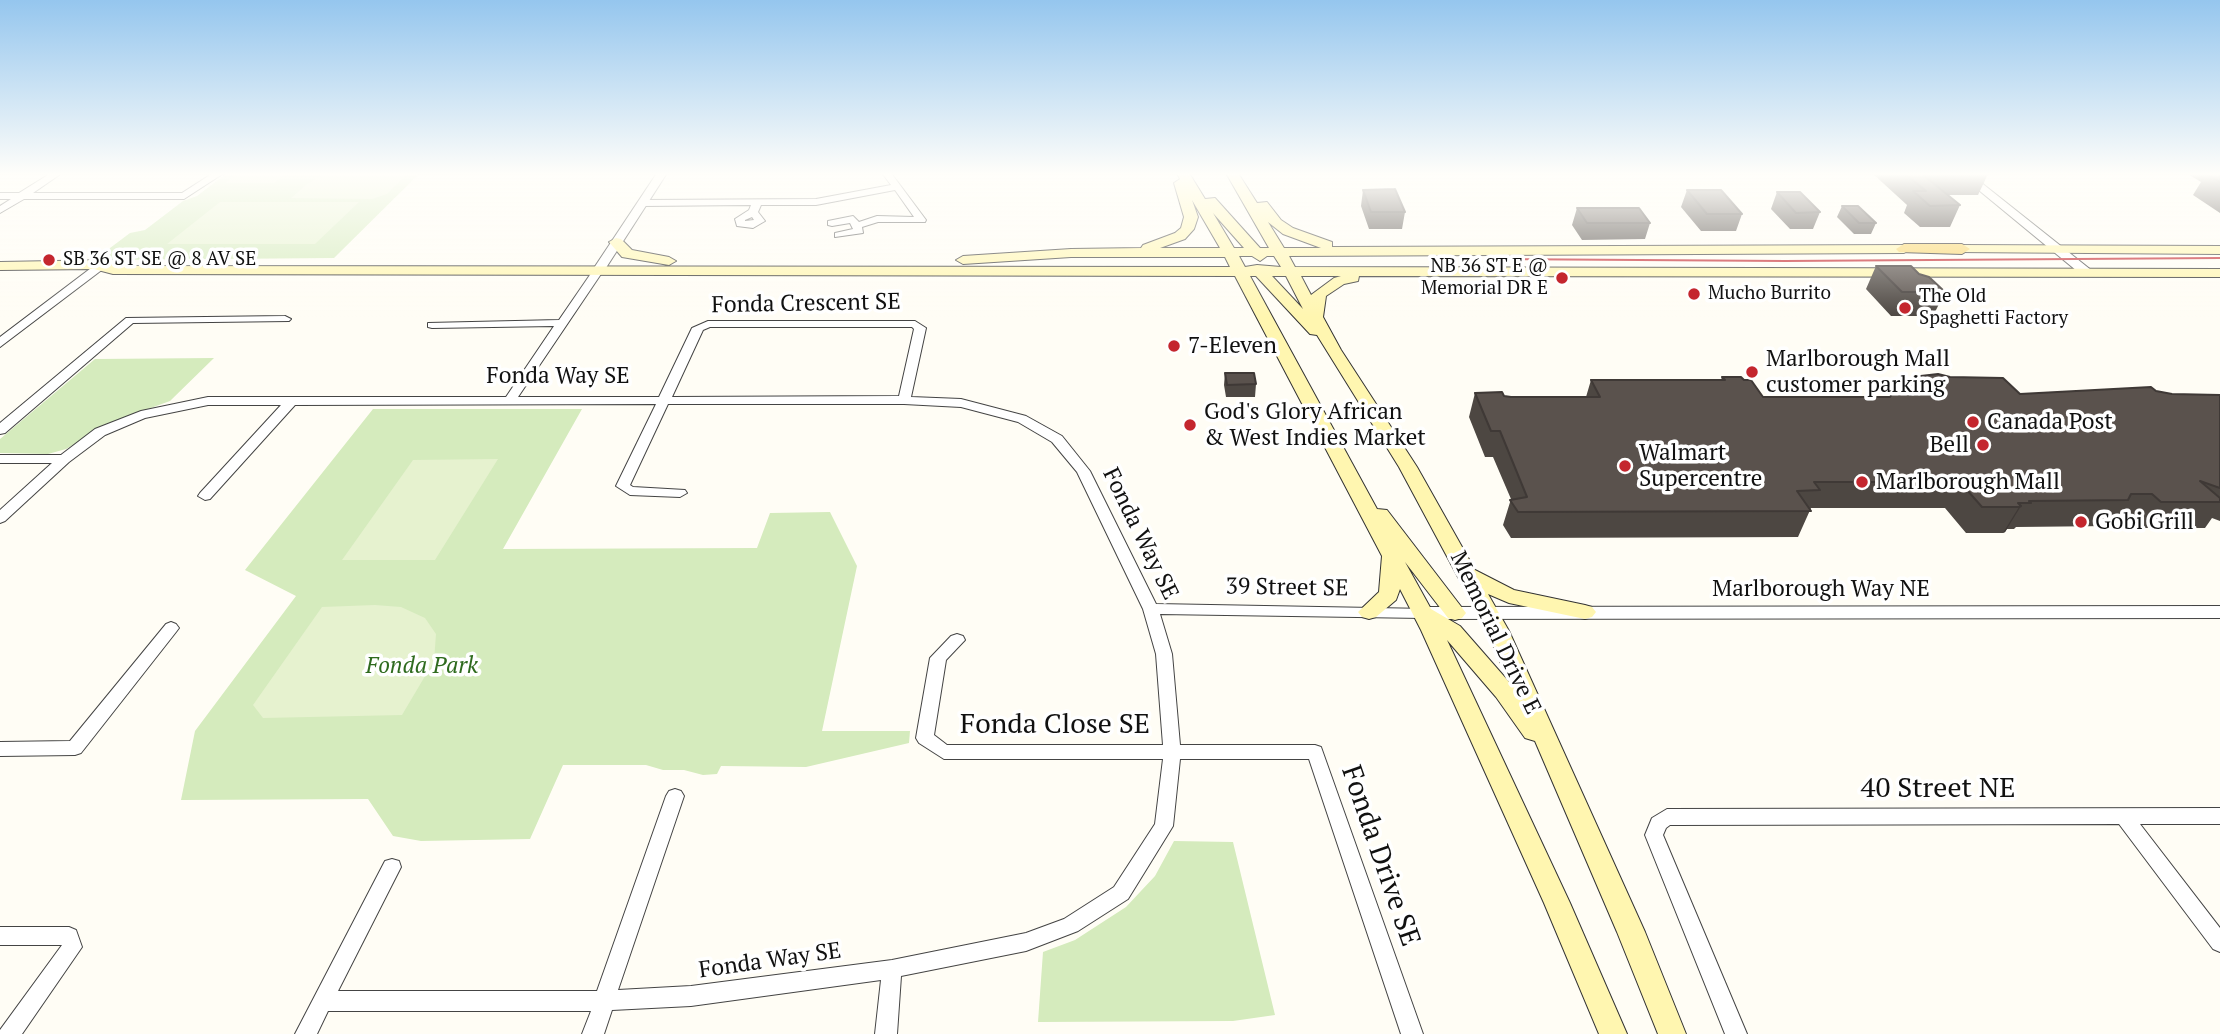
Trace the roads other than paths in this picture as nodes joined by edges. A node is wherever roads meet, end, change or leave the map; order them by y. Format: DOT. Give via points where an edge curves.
graph roads {
  1 [pos="630,221"];
  2 [pos="841,221"];
  3 [pos="855,221"];
  4 [pos="877,221"];
  5 [pos="1190,221"];
  6 [pos="1222,221"];
  7 [pos="1226,221"];
  8 [pos="1250,221"];
  9 [pos="1275,221"];
  10 [pos="2024,221"];
  11 [pos="832,223"];
  12 [pos="858,225"];
  13 [pos="2039,233"];
  14 [pos="839,235"];
  15 [pos="616,242"];
  16 [pos="1904,249"];
  17 [pos="1962,249"];
  18 [pos="2017,250"];
  19 [pos="2059,250"];
  20 [pos="2220,250"];
  21 [pos="1423,251"];
  22 [pos="1397,252"];
  23 [pos="1130,253"];
  24 [pos="669,261"];
  25 [pos="1259,263"];
  26 [pos="0,266"];
  27 [pos="99,266"];
  28 [pos="601,266"];
  29 [pos="536,271"];
  30 [pos="1106,271"];
  31 [pos="1179,272"];
  32 [pos="1378,273"];
  33 [pos="2087,273"];
  34 [pos="2220,273"];
  35 [pos="588,286"];
  36 [pos="1257,308"];
  37 [pos="1316,316"];
  38 [pos="285,319"];
  39 [pos="560,323"];
  40 [pos="432,325"];
  41 [pos="0,343"];
  42 [pos="1334,349"];
  43 [pos="292,400"];
  44 [pos="510,400"];
  45 [pos="904,400"];
  46 [pos="664,401"];
  47 [pos="0,430"];
  48 [pos="0,459"];
  49 [pos="64,459"];
  50 [pos="1342,462"];
  51 [pos="680,493"];
  52 [pos="205,496"];
  53 [pos="0,518"];
  54 [pos="1391,557"];
  55 [pos="1469,576"];
  56 [pos="1151,609"];
  57 [pos="1369,612"];
  58 [pos="1585,612"];
  59 [pos="2220,612"];
  60 [pos="1423,613"];
  61 [pos="1455,613"];
  62 [pos="1488,614"];
  63 [pos="171,628"];
  64 [pos="957,640"];
  65 [pos="0,749"];
  66 [pos="1172,751"];
  67 [pos="1558,767"];
  68 [pos="675,796"];
  69 [pos="2220,816"];
  70 [pos="2124,817"];
  71 [pos="392,867"];
  72 [pos="0,936"];
  73 [pos="2220,943"];
  74 [pos="892,969"];
  75 [pos="322,1001"];
  76 [pos="603,1001"];
  77 [pos="9,1034"];
  78 [pos="306,1034"];
  79 [pos="593,1034"];
  80 [pos="886,1034"];
  81 [pos="1412,1034"];
  82 [pos="1613,1034"];
  83 [pos="1672,1034"];
  84 [pos="1736,1034"];
  1 -- 15 [label="street"];
  2 -- 11 [label="street"];
  3 -- 12 [label="street"];
  4 -- 12 [label="street"];
  5 -- 23 [label="main road" via="1188,229 1169,241"];
  6 -- 25 [label="main road"];
  7 -- 25 [label="main road"];
  8 -- 25 [label="main road"];
  9 -- 22 [label="main road" via="1302,238 1329,246"];
  10 -- 13 [label="street"];
  12 -- 14 [label="street" via="859,231"];
  13 -- 18 [label="main road"];
  13 -- 19 [label="street"];
  15 -- 24 [label="main road" via="627,254"];
  15 -- 28 [label="street"];
  16 -- 17 [label="main road"];
  16 -- 21 [label="main road"];
  17 -- 18 [label="main road"];
  18 -- 19 [label="main road"];
  19 -- 20 [label="main road"];
  19 -- 33 [label="street"];
  21 -- 22 [label="main road"];
  21 -- 25 [label="main road" via="1400,257"];
  22 -- 25 [label="main road"];
  23 -- 24 [label="main road" via="945,261"];
  23 -- 25 [label="main road"];
  24 -- 28 [label="main road"];
  25 -- 30 [label="main road"];
  25 -- 31 [label="main road"];
  25 -- 32 [label="main road"];
  25 -- 36 [label="main road"];
  25 -- 37 [label="main road, Memorial Drive E"];
  25 -- 42 [label="main road"];
  26 -- 27 [label="main road"];
  27 -- 28 [label="main road" via="285,261"];
  27 -- 29 [label="main road" via="127,270"];
  27 -- 41 [label="street"];
  28 -- 29 [label="main road"];
  28 -- 30 [label="main road"];
  28 -- 35 [label="street"];
  29 -- 35 [label="main road"];
  30 -- 31 [label="main road"];
  31 -- 36 [label="main road" via="1218,281"];
  32 -- 33 [label="main road"];
  32 -- 37 [label="main road" via="1326,288 1319,295"];
  33 -- 34 [label="main road"];
  35 -- 39 [label="street"];
  36 -- 50 [label="main road"];
  37 -- 42 [label="main road, Memorial Drive E"];
  38 -- 47 [label="street" via="130,320"];
  39 -- 40 [label="street"];
  39 -- 44 [label="street"];
  42 -- 55 [label="main road, Memorial Drive E"];
  43 -- 44 [label="street, Fonda Way SE"];
  43 -- 49 [label="street, Fonda Way SE" via="208,401 141,415 100,432"];
  43 -- 52 [label="street"];
  44 -- 46 [label="street, Fonda Way SE"];
  45 -- 46 [label="street, Fonda Way SE"];
  45 -- 46 [label="street, Fonda Crescent SE" via="920,328 915,324 708,324 698,328"];
  45 -- 56 [label="street, Fonda Way SE" via="987,408 1022,419 1057,439 1083,471"];
  46 -- 51 [label="street" via="623,486 630,491"];
  48 -- 49 [label="street"];
  49 -- 53 [label="street, Fonda Way SE"];
  50 -- 54 [label="main road"];
  50 -- 61 [label="main road"];
  54 -- 57 [label="main road" via="1389,595"];
  54 -- 60 [label="main road"];
  55 -- 58 [label="main road" via="1509,596"];
  55 -- 62 [label="main road, Memorial Drive E"];
  56 -- 57 [label="street, 39 Street SE"];
  56 -- 66 [label="street, Fonda Way SE" via="1164,654"];
  57 -- 60 [label="street, 39 Street SE"];
  58 -- 59 [label="street, Marlborough Way NE"];
  58 -- 62 [label="street, Marlborough Way NE"];
  60 -- 61 [label="street, Marlborough Way NE"];
  60 -- 67 [label="main road" via="1452,631 1504,691"];
  60 -- 82 [label="main road"];
  61 -- 62 [label="street, Marlborough Way NE"];
  62 -- 67 [label="main road, Memorial Drive E"];
  63 -- 65 [label="street" via="75,748"];
  64 -- 66 [label="street, Fonda Close SE" via="938,658 925,738 944,752"];
  66 -- 74 [label="street, Fonda Way SE" via="1164,826 1121,893 1071,925 1026,942"];
  66 -- 81 [label="street, Fonda Drive SE" via="1315,752"];
  67 -- 83 [label="main road, Memorial Drive E"];
  68 -- 76 [label="street"];
  69 -- 70 [label="street, 40 Street NE"];
  70 -- 73 [label="street"];
  70 -- 84 [label="street, 40 Street NE" via="1667,817 1658,823 1654,835"];
  71 -- 75 [label="street"];
  72 -- 77 [label="street" via="69,936 72,947"];
  74 -- 76 [label="street, Fonda Way SE" via="691,996"];
  74 -- 80 [label="street"];
  75 -- 76 [label="street, Fonda Way SE"];
  75 -- 78 [label="street"];
  76 -- 79 [label="street"];
}
